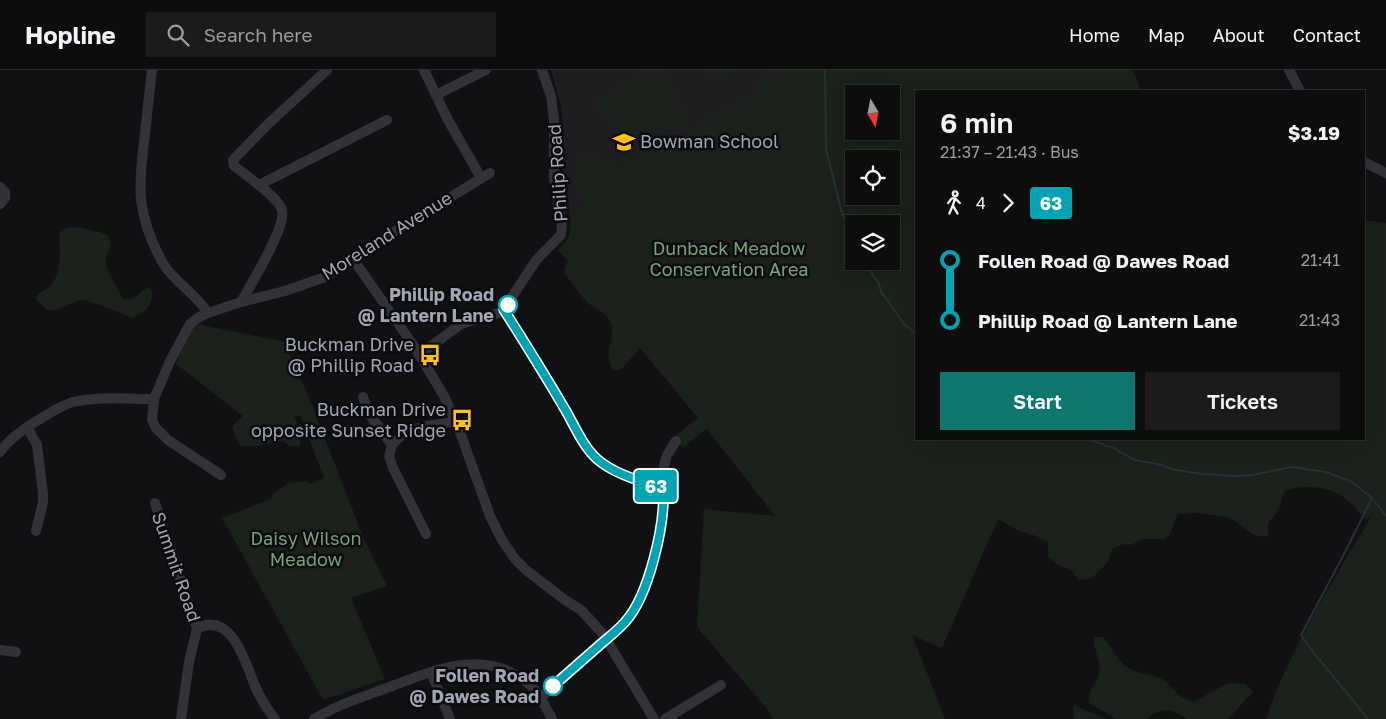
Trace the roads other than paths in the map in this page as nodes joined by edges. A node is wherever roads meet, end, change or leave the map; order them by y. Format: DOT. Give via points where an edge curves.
graph roads {
  1 [pos="152,70"];
  2 [pos="327,70"];
  3 [pos="424,70"];
  4 [pos="486,70"];
  5 [pos="542,70"];
  6 [pos="1289,70"];
  7 [pos="1299,90"];
  8 [pos="436,95"];
  9 [pos="387,120"];
  10 [pos="1365,162"];
  11 [pos="1386,173"];
  12 [pos="259,185"];
  13 [pos="0,187"];
  14 [pos="0,204"];
  15 [pos="353,259"];
  16 [pos="241,302"];
  17 [pos="504,310"];
  18 [pos="208,313"];
  19 [pos="419,355"];
  20 [pos="363,397"];
  21 [pos="154,399"];
  22 [pos="455,421"];
  23 [pos="27,427"];
  24 [pos="676,440"];
  25 [pos="392,445"];
  26 [pos="0,452"];
  27 [pos="221,475"];
  28 [pos="663,487"];
  29 [pos="154,503"];
  30 [pos="36,531"];
  31 [pos="426,534"];
  32 [pos="197,629"];
  33 [pos="606,639"];
  34 [pos="0,650"];
  35 [pos="16,652"];
  36 [pos="431,672"];
  37 [pos="721,685"];
  38 [pos="540,698"];
  39 [pos="181,719"];
  40 [pos="275,719"];
  41 [pos="314,719"];
  42 [pos="450,719"];
  43 [pos="552,719"];
  44 [pos="654,719"];
  45 [pos="665,719"];
  1 -- 18 [label="street" via="141,173 144,215 165,265"];
  2 -- 12 [label="street" via="234,160 234,166"];
  3 -- 8 [label="street"];
  4 -- 8 [label="street"];
  5 -- 17 [label="street, Philip Road" via="551,96 554,120 554,178 561,235 537,259"];
  6 -- 7 [label="street"];
  8 -- 15 [label="street, Moreland Avenue" via="447,118 486,176"];
  9 -- 12 [label="street"];
  10 -- 11 [label="street"];
  12 -- 16 [label="street" via="279,204 283,219"];
  13 -- 14 [label="street" via="5,192"];
  15 -- 16 [label="street, Moreland Avenue" via="320,279"];
  15 -- 19 [label="street"];
  16 -- 18 [label="street, Moreland Avenue"];
  17 -- 19 [label="street" via="461,324"];
  17 -- 28 [label="street" via="597,459 613,470"];
  18 -- 21 [label="street, Moreland Avenue" via="185,330"];
  19 -- 22 [label="street"];
  20 -- 25 [label="street" via="369,414"];
  21 -- 23 [label="street" via="74,402"];
  21 -- 27 [label="street" via="152,420 160,434"];
  22 -- 25 [label="street" via="414,428"];
  22 -- 33 [label="street" via="490,516 515,559 581,610"];
  23 -- 26 [label="street"];
  23 -- 30 [label="street" via="37,445 43,494"];
  24 -- 28 [label="street" via="667,455"];
  25 -- 31 [label="street" via="393,468"];
  28 -- 33 [label="street" via="661,529 640,599 626,622"];
  29 -- 32 [label="street, Summit Road"];
  32 -- 39 [label="street, Summit Road"];
  32 -- 40 [label="street" via="209,624 225,631 235,641 266,708"];
  33 -- 38 [label="street"];
  33 -- 44 [label="street"];
  34 -- 35 [label="street"];
  36 -- 38 [label="street" via="459,664 484,664 515,673 531,685"];
  36 -- 41 [label="street" via="341,705"];
  36 -- 42 [label="street"];
  37 -- 45 [label="street"];
  38 -- 43 [label="street"];
}
